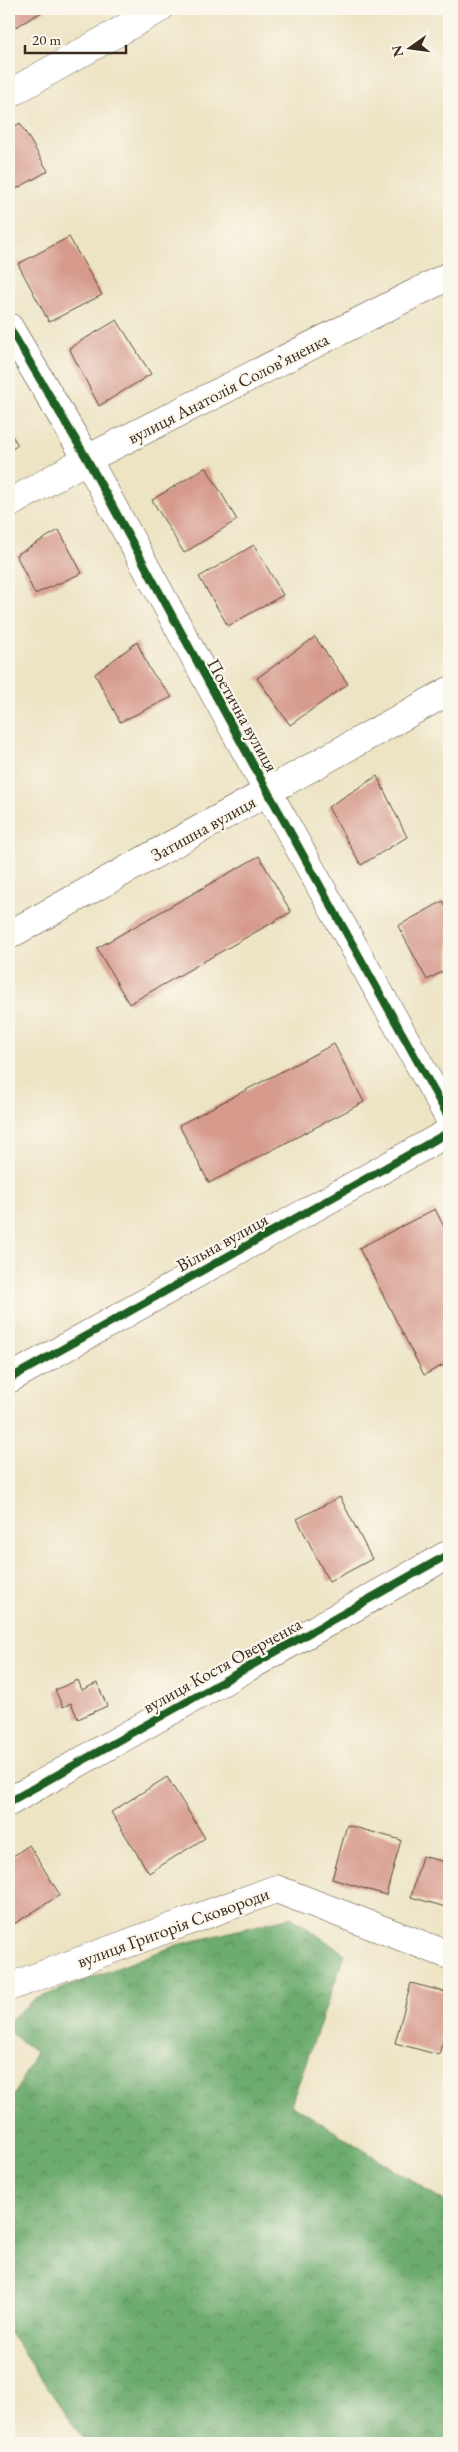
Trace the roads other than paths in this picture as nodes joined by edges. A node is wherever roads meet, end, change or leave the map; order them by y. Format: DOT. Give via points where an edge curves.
graph roads {
  1 [pos="159,9"];
  2 [pos="9,94"];
  3 [pos="449,276"];
  4 [pos="9,327"];
  5 [pos="87,459"];
  6 [pos="9,504"];
  7 [pos="449,691"];
  8 [pos="268,792"];
  9 [pos="9,935"];
  10 [pos="449,1118"];
  11 [pos="449,1132"];
  12 [pos="9,1379"];
  13 [pos="449,1554"];
  14 [pos="9,1802"];
  15 [pos="449,1955"];
  16 [pos="9,1987"];
  1 -- 2 [label="street"];
  3 -- 5 [label="street, вулиця Анатолія Соловʼяненка"];
  4 -- 5 [label="street, Поетична вулиця"];
  5 -- 6 [label="street, вулиця Анатолія Соловʼяненка"];
  5 -- 8 [label="street, Поетична вулиця"];
  7 -- 8 [label="street, Затишна вулиця"];
  8 -- 9 [label="street, Затишна вулиця"];
  8 -- 10 [label="street, Поетична вулиця"];
  11 -- 12 [label="street, Вільна вулиця"];
  13 -- 14 [label="street, вулиця Костя Оверченка"];
  15 -- 16 [label="street, вулиця Григорія Сковороди" via="276,1889"];
}
